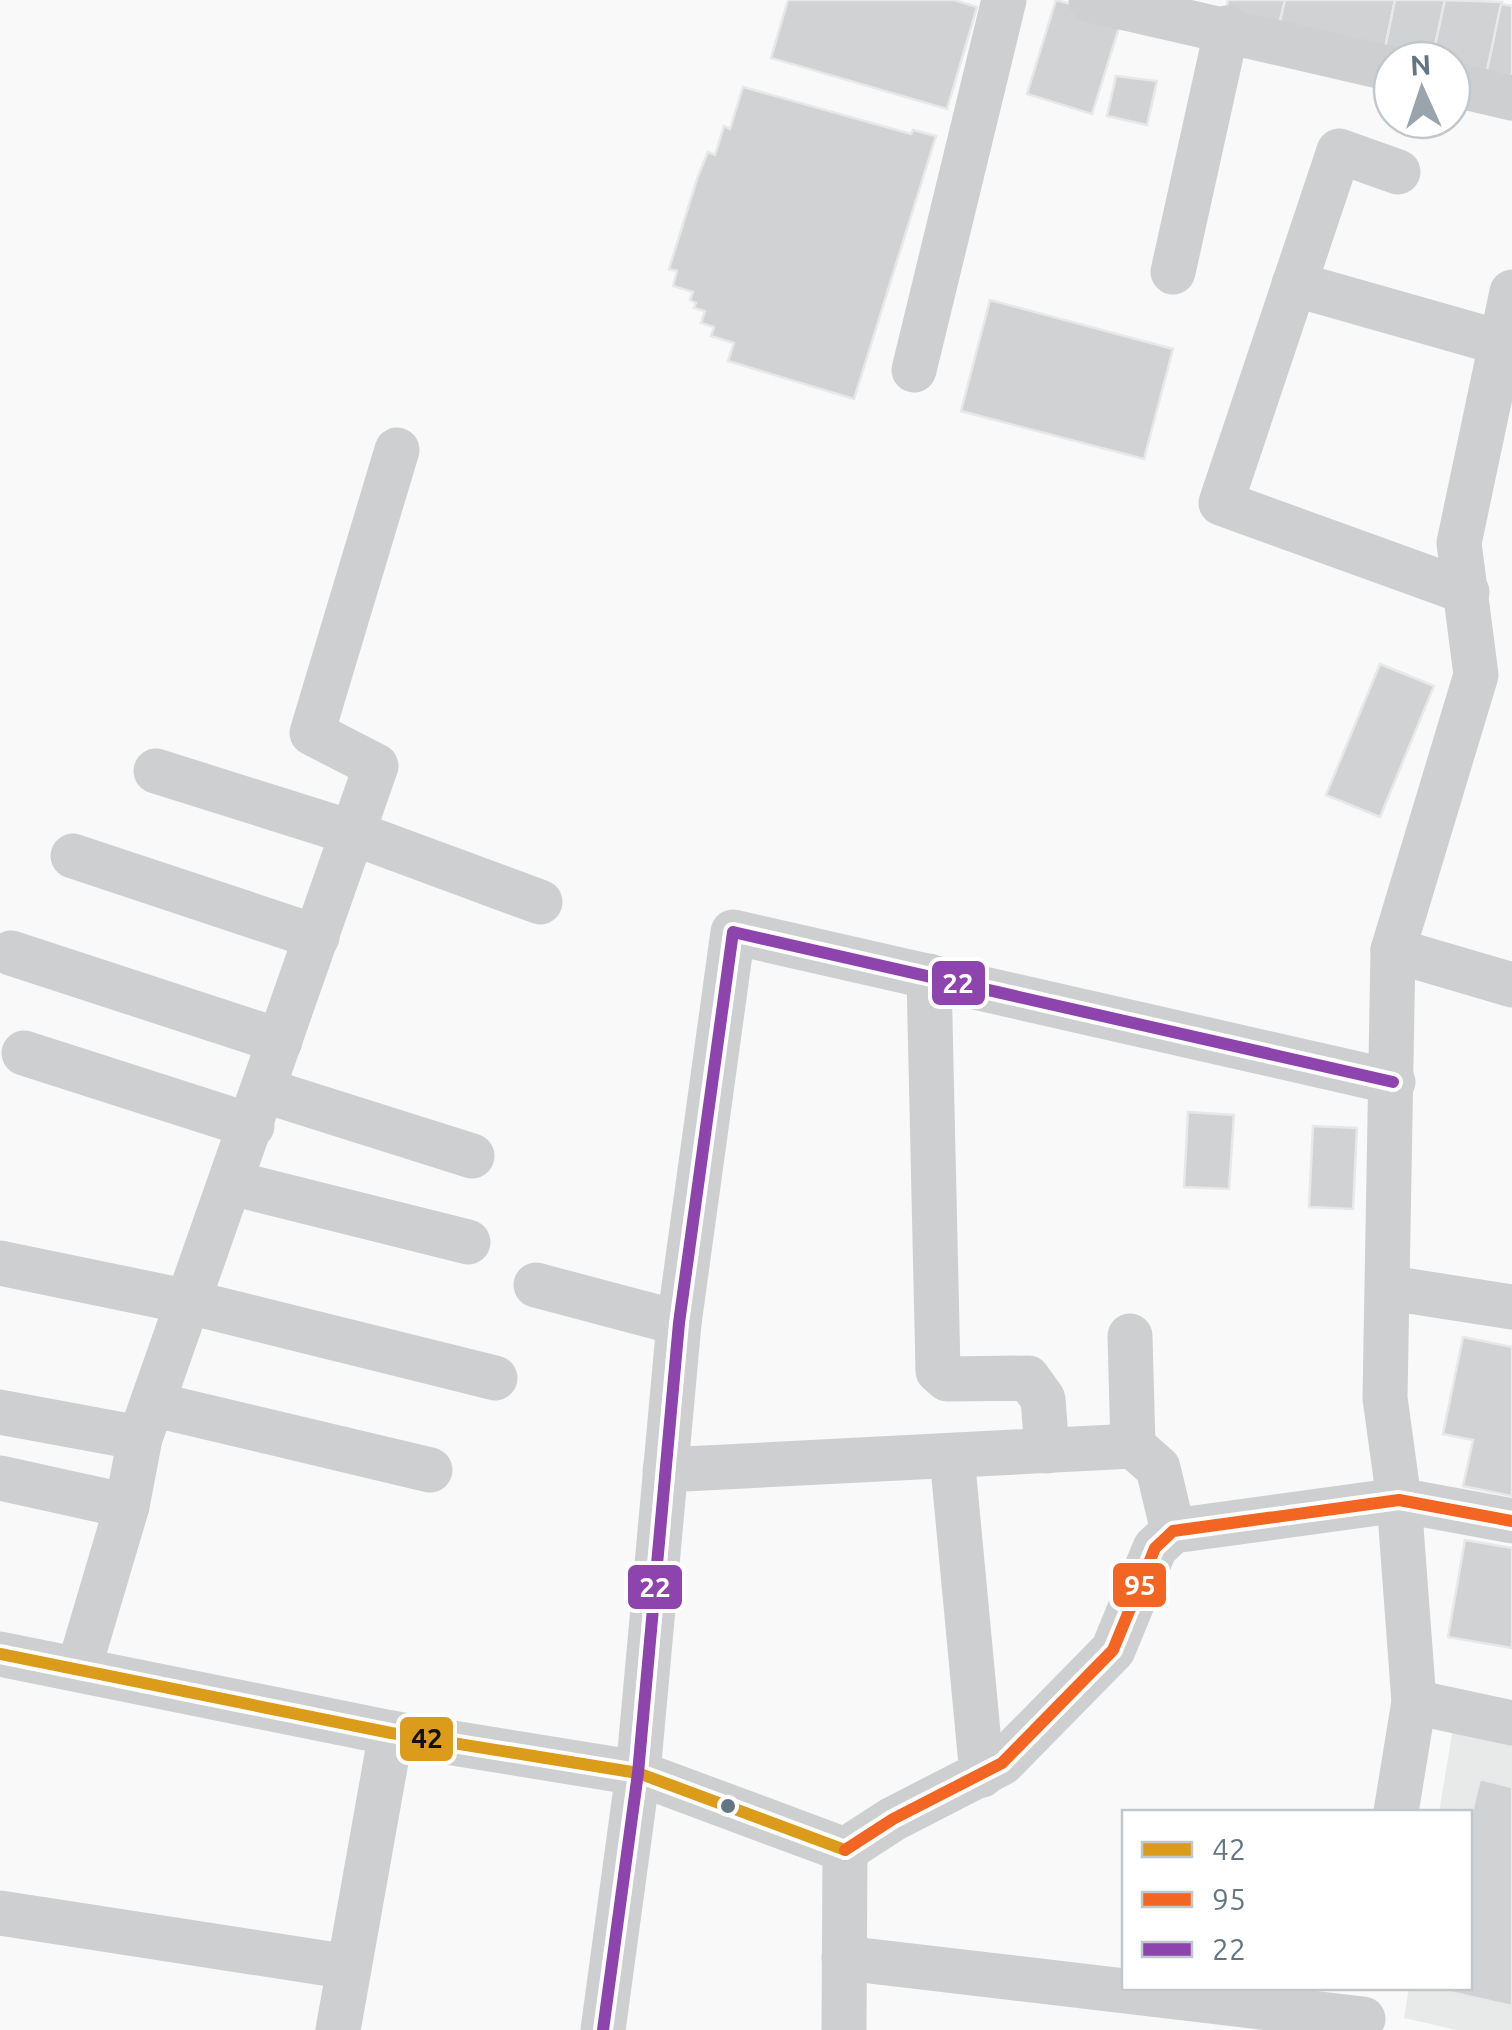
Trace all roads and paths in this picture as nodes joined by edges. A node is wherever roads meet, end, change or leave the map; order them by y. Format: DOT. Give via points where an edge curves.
graph roads {
  1 [pos="1004,0"];
  2 [pos="1091,0"];
  3 [pos="1226,28"];
  4 [pos="1372,64"];
  5 [pos="1472,89"];
  6 [pos="1512,98"];
  7 [pos="1398,172"];
  8 [pos="1172,272"];
  9 [pos="1294,284"];
  10 [pos="1512,292"];
  11 [pos="1498,342"];
  12 [pos="914,370"];
  13 [pos="398,450"];
  14 [pos="1468,592"];
  15 [pos="1494,685"];
  16 [pos="156,771"];
  17 [pos="353,833"];
  18 [pos="73,856"];
  19 [pos="540,902"];
  20 [pos="317,937"];
  21 [pos="1392,950"];
  22 [pos="11,953"];
  23 [pos="930,976"];
  24 [pos="1512,984"];
  25 [pos="280,1041"];
  26 [pos="24,1053"];
  27 [pos="1393,1082"];
  28 [pos="258,1108"];
  29 [pos="472,1156"];
  30 [pos="232,1183"];
  31 [pos="468,1242"];
  32 [pos="0,1263"];
  33 [pos="536,1285"];
  34 [pos="1390,1288"];
  35 [pos="190,1302"];
  36 [pos="1512,1307"];
  37 [pos="679,1323"];
  38 [pos="1130,1336"];
  39 [pos="495,1378"];
  40 [pos="0,1412"];
  41 [pos="146,1421"];
  42 [pos="1133,1446"];
  43 [pos="1047,1451"];
  44 [pos="952,1456"];
  45 [pos="430,1470"];
  46 [pos="666,1470"];
  47 [pos="0,1478"];
  48 [pos="1399,1500"];
  49 [pos="127,1506"];
  50 [pos="1512,1521"];
  51 [pos="1173,1531"];
  52 [pos="0,1654"];
  53 [pos="79,1668"];
  54 [pos="1414,1702"];
  55 [pos="1512,1723"];
  56 [pos="391,1733"];
  57 [pos="638,1773"];
  58 [pos="982,1774"];
  59 [pos="1396,1810"];
  60 [pos="845,1850"];
  61 [pos="0,1912"];
  62 [pos="844,1958"];
  63 [pos="349,1966"];
  64 [pos="1122,1987"];
  65 [pos="1152,1990"];
  66 [pos="1364,2012"];
  67 [pos="338,2030"];
  68 [pos="603,2030"];
  69 [pos="844,2030"];
  1 -- 12 [label="street"];
  2 -- 3 [label="street"];
  3 -- 4 [label="street"];
  3 -- 8 [label="street"];
  5 -- 6 [label="street"];
  7 -- 9 [label="street" via="1339,151"];
  9 -- 11 [label="street"];
  9 -- 14 [label="street" via="1221,502"];
  10 -- 11 [label="street"];
  11 -- 14 [label="street" via="1459,543"];
  13 -- 17 [label="street" via="312,733 376,766"];
  14 -- 15 [label="street"];
  15 -- 21 [label="street"];
  16 -- 17 [label="street"];
  17 -- 19 [label="street"];
  17 -- 20 [label="street"];
  18 -- 20 [label="street"];
  20 -- 25 [label="street"];
  21 -- 24 [label="street"];
  21 -- 27 [label="street"];
  22 -- 25 [label="street"];
  23 -- 27 [label="street"];
  23 -- 37 [label="street" via="733,932"];
  23 -- 43 [label="street" via="938,1371 946,1378 1028,1378 1042,1399"];
  25 -- 28 [label="street"];
  26 -- 28 [label="street"];
  27 -- 34 [label="street"];
  28 -- 29 [label="street"];
  28 -- 30 [label="street"];
  30 -- 31 [label="street"];
  30 -- 35 [label="street"];
  32 -- 35 [label="street"];
  33 -- 37 [label="street"];
  34 -- 36 [label="street"];
  34 -- 48 [label="street" via="1385,1398"];
  35 -- 39 [label="street"];
  35 -- 41 [label="street"];
  37 -- 46 [label="street"];
  38 -- 42 [label="street"];
  40 -- 41 [label="street"];
  41 -- 45 [label="street"];
  41 -- 49 [label="street"];
  42 -- 43 [label="street"];
  42 -- 51 [label="street" via="1158,1468"];
  43 -- 44 [label="street"];
  44 -- 46 [label="street"];
  44 -- 58 [label="street"];
  46 -- 57 [label="street"];
  47 -- 49 [label="street"];
  48 -- 50 [label="street"];
  48 -- 51 [label="street"];
  48 -- 54 [label="street"];
  49 -- 53 [label="street"];
  51 -- 58 [label="street" via="1155,1548 1113,1650 1002,1764"];
  52 -- 53 [label="street"];
  53 -- 56 [label="street"];
  54 -- 55 [label="street"];
  54 -- 59 [label="street"];
  56 -- 57 [label="street"];
  56 -- 63 [label="street"];
  57 -- 60 [label="street"];
  57 -- 68 [label="street"];
  58 -- 60 [label="street"];
  60 -- 62 [label="street"];
  61 -- 63 [label="street"];
  62 -- 64 [label="street"];
  62 -- 69 [label="street"];
  63 -- 67 [label="street"];
  65 -- 66 [label="street"];
}
